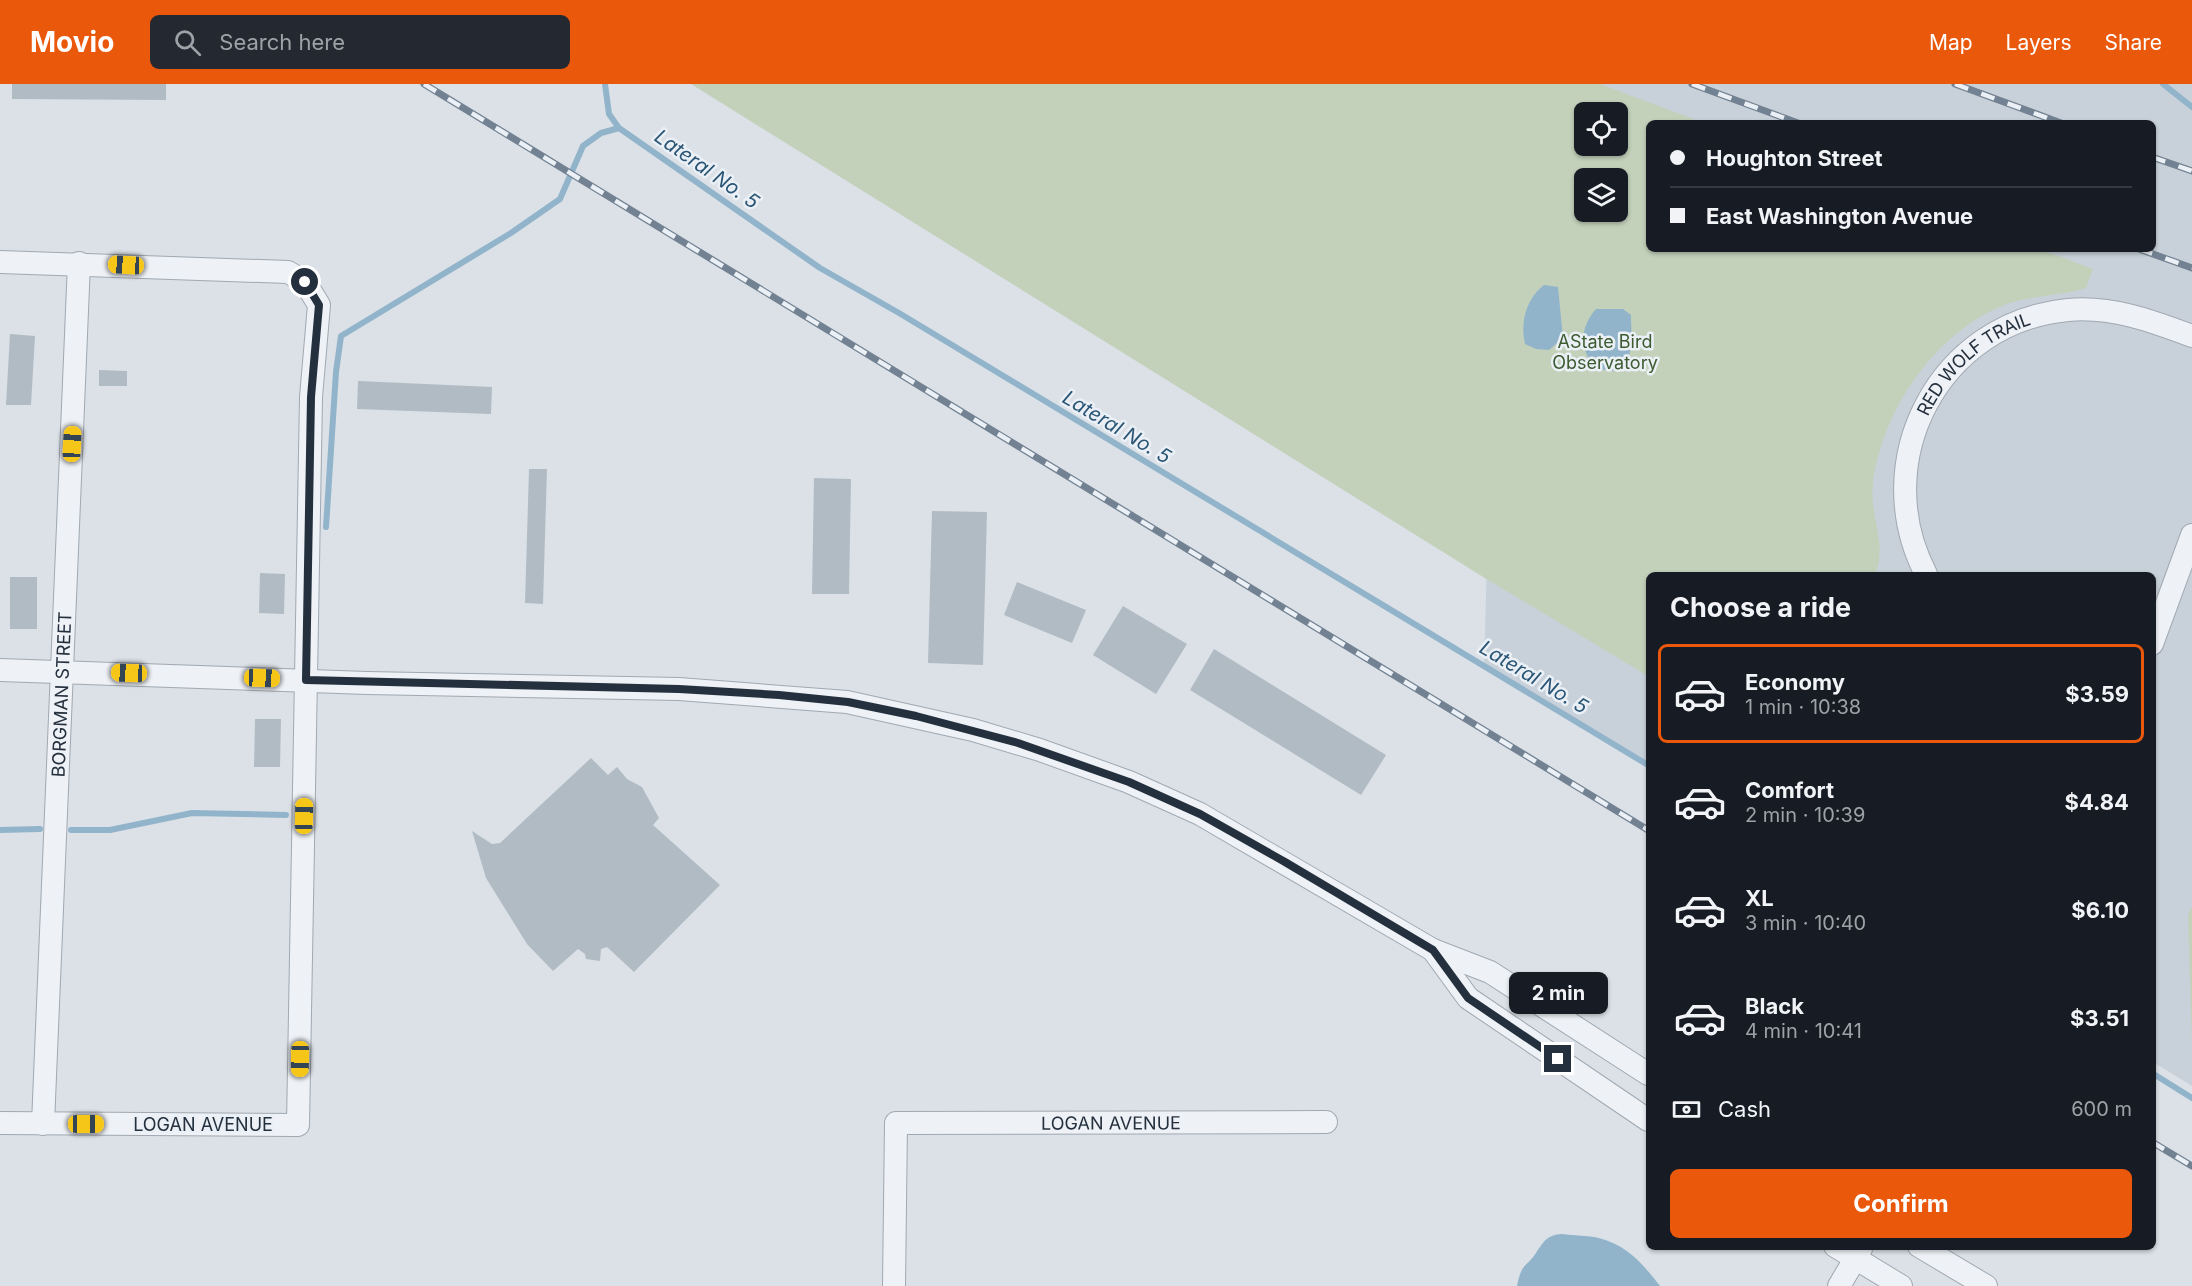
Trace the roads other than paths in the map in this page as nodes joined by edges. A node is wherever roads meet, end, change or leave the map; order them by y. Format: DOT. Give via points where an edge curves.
graph roads {
  1 [pos="0,262"];
  2 [pos="79,263"];
  3 [pos="2192,336"];
  4 [pos="2192,535"];
  5 [pos="1925,572"];
  6 [pos="2156,633"];
  7 [pos="0,670"];
  8 [pos="62,671"];
  9 [pos="306,680"];
  10 [pos="1433,950"];
  11 [pos="1646,1073"];
  12 [pos="1646,1119"];
  13 [pos="1326,1122"];
  14 [pos="0,1124"];
  15 [pos="43,1124"];
  16 [pos="1925,1250"];
  17 [pos="1859,1253"];
  18 [pos="894,1286"];
  19 [pos="1839,1286"];
  20 [pos="1901,1286"];
  21 [pos="1986,1286"];
  1 -- 2 [label="street"];
  2 -- 8 [label="street, BORGMAN STREET"];
  2 -- 9 [label="street" via="288,272 305,282 319,305 311,397"];
  3 -- 5 [label="street, RED WOLF TRAIL" via="2113,311 2067,310 2014,323 1968,352 1929,399 1915,427 1907,457 1907,519"];
  4 -- 6 [label="street"];
  7 -- 8 [label="street"];
  8 -- 9 [label="street"];
  8 -- 15 [label="street, BORGMAN STREET"];
  9 -- 10 [label="street" via="779,695 848,702 950,724 1074,762 1200,814"];
  9 -- 15 [label="street, LOGAN AVENUE" via="298,1125"];
  10 -- 11 [label="street" via="1490,972"];
  10 -- 12 [label="street" via="1468,998"];
  13 -- 18 [label="street, LOGAN AVENUE" via="896,1123"];
  14 -- 15 [label="street, LOGAN AVENUE"];
  16 -- 21 [label="street"];
  17 -- 19 [label="street"];
  17 -- 20 [label="street"];
}
